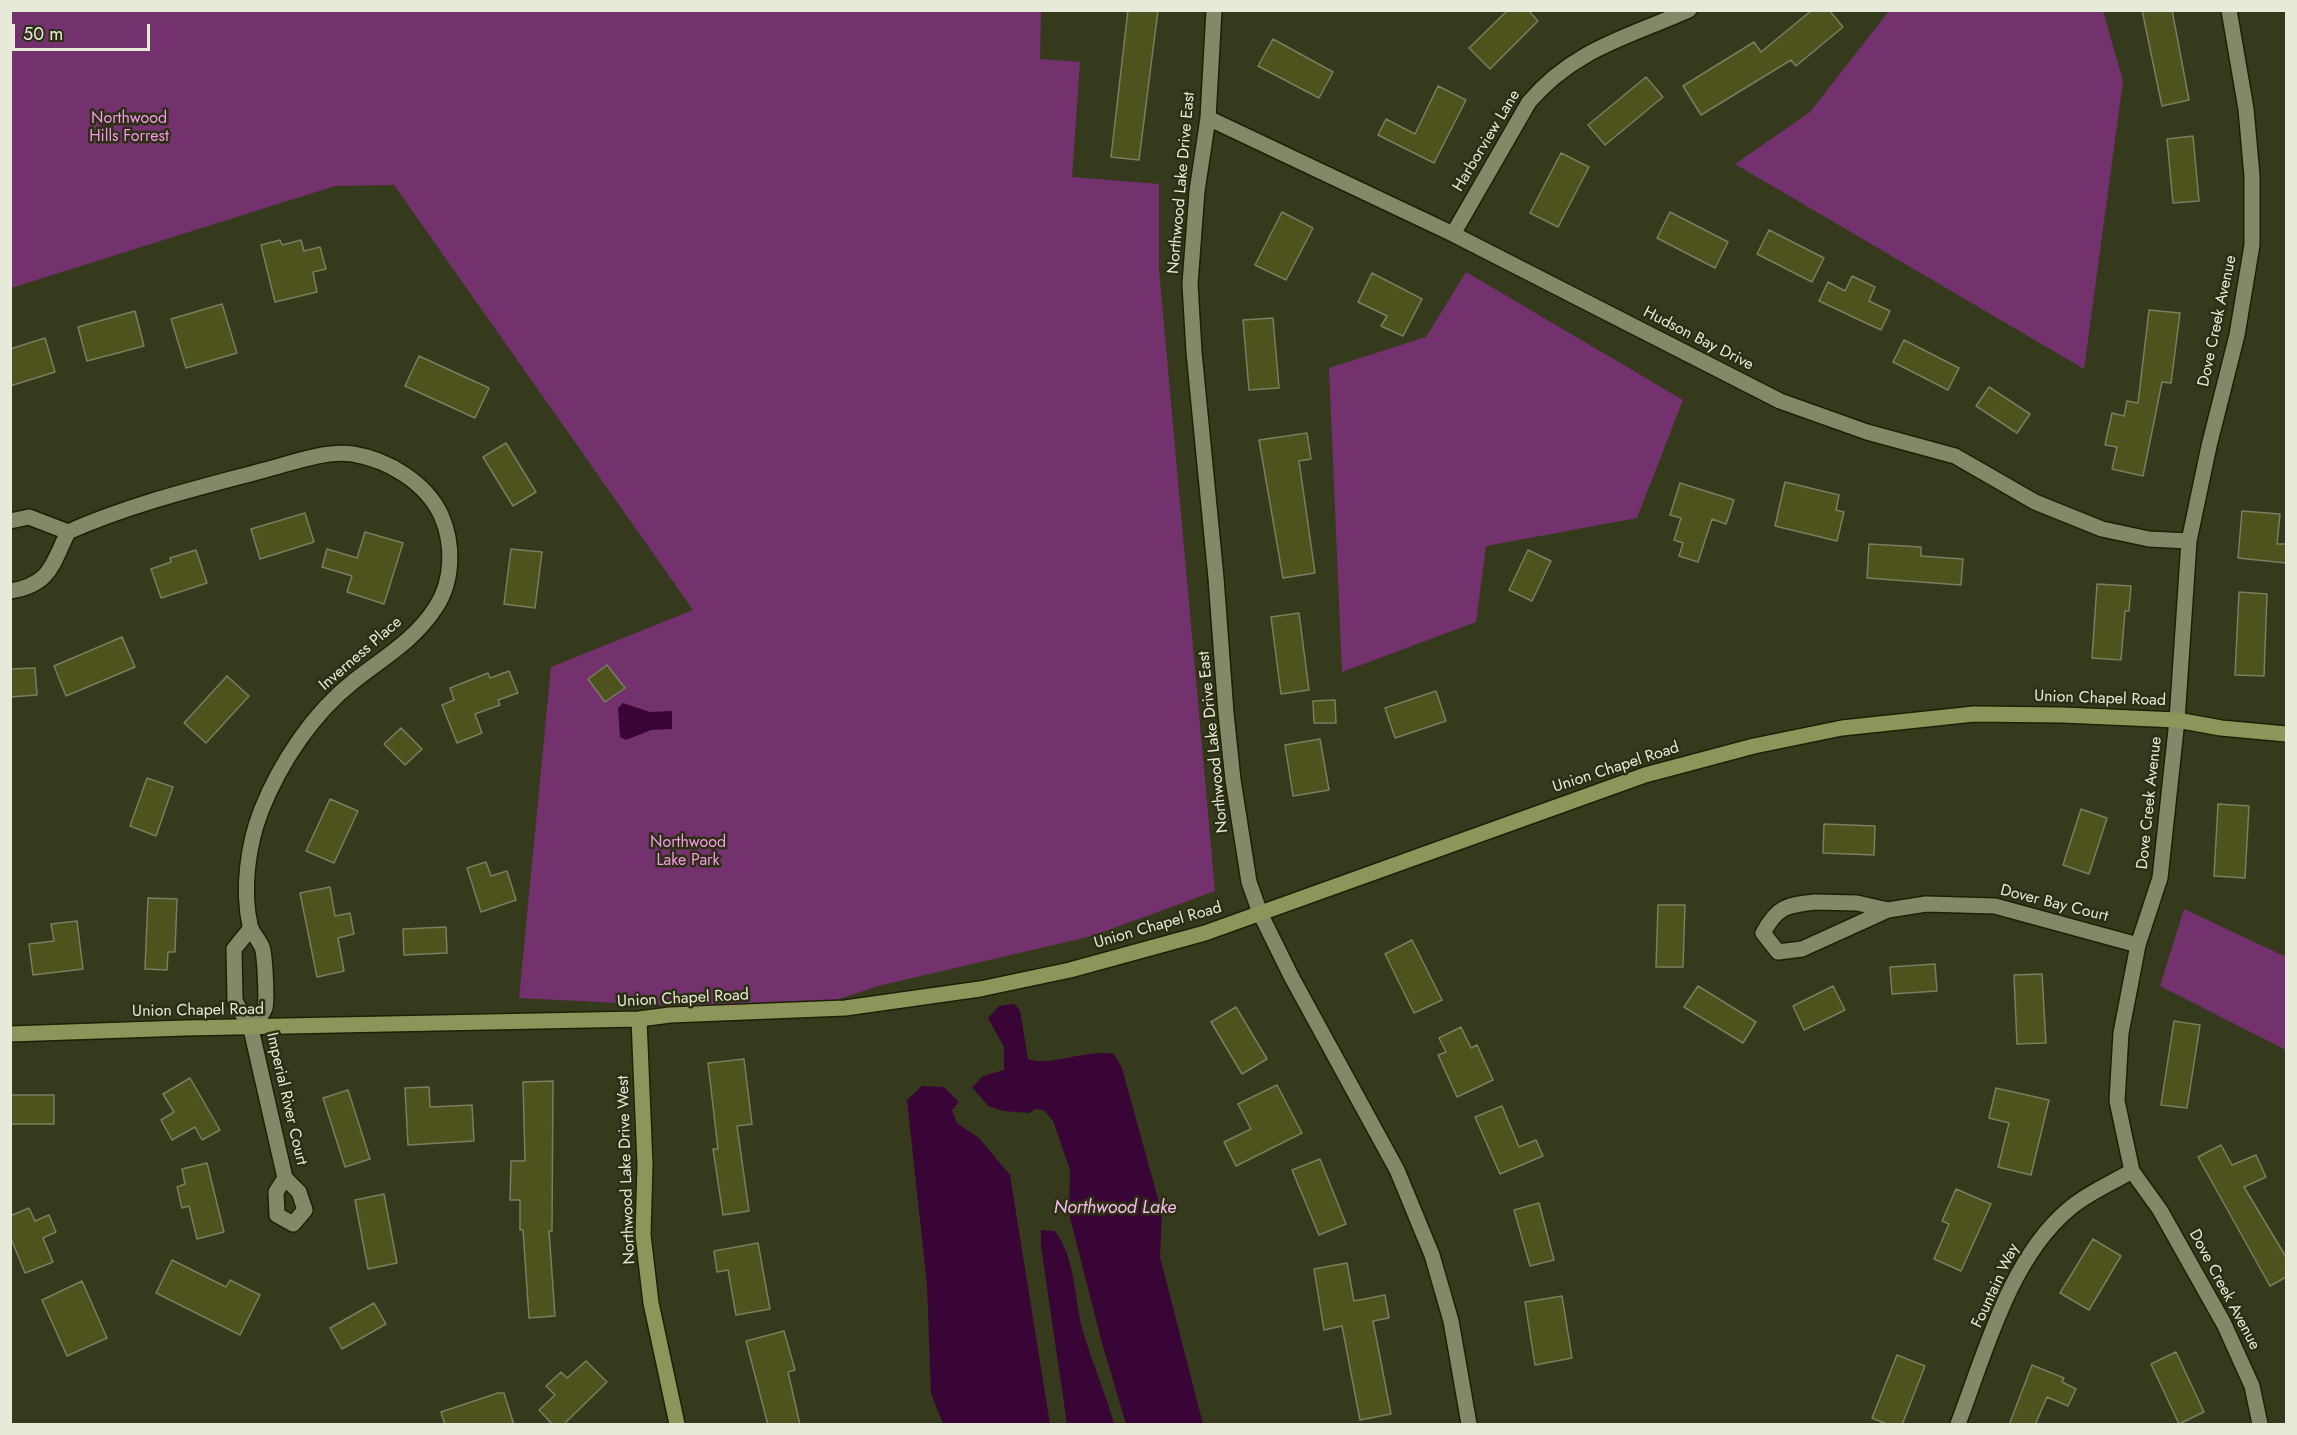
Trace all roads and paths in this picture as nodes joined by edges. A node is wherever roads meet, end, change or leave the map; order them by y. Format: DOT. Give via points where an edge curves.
graph roads {
  1 [pos="1214,10"];
  2 [pos="1689,10"];
  3 [pos="2229,10"];
  4 [pos="1208,118"];
  5 [pos="1453,234"];
  6 [pos="10,521"];
  7 [pos="68,532"];
  8 [pos="2189,541"];
  9 [pos="10,591"];
  10 [pos="2177,720"];
  11 [pos="2286,734"];
  12 [pos="1888,910"];
  13 [pos="1260,913"];
  14 [pos="251,928"];
  15 [pos="2138,945"];
  16 [pos="639,1019"];
  17 [pos="251,1029"];
  18 [pos="10,1034"];
  19 [pos="2132,1171"];
  20 [pos="285,1178"];
  21 [pos="677,1425"];
  22 [pos="1469,1425"];
  23 [pos="1958,1425"];
  24 [pos="2260,1425"];
  1 -- 4 [label="street, Northwood Lake Drive East"];
  2 -- 5 [label="street, Harborview Lane" via="1582,55 1545,84 1523,112"];
  3 -- 8 [label="street, Dove Creek Avenue" via="2246,109 2252,176 2252,244 2237,335"];
  4 -- 5 [label="street, Hudson Bay Drive"];
  4 -- 13 [label="street, Northwood Lake Drive East" via="1192,237 1194,352 1233,780 1249,882"];
  5 -- 8 [label="street, Hudson Bay Drive" via="1780,401 1867,432 1955,456 2035,502 2102,529 2149,539"];
  6 -- 7 [label="street" via="29,517"];
  7 -- 9 [label="street" via="48,573 30,588"];
  7 -- 14 [label="street, Inverness Place" via="105,515 181,492 314,458 352,454 381,462 420,485 444,522 449,566 445,588 435,608 407,642 336,697 280,770 254,834 247,880"];
  8 -- 10 [label="street, Dove Creek Avenue"];
  10 -- 11 [label="street, Union Chapel Road"];
  10 -- 13 [label="street, Union Chapel Road" via="1974,714 1798,736 1646,775"];
  10 -- 15 [label="street, Dove Creek Avenue" via="2160,878"];
  12 -- 12 [label="street, Dover Bay Court" via="1857,903 1794,904 1774,913 1763,933 1778,952 1802,949"];
  12 -- 15 [label="street, Dover Bay Court" via="1926,904 1995,906"];
  13 -- 16 [label="street, Union Chapel Road" via="1183,940 980,989 845,1008"];
  13 -- 22 [label="street, Northwood Lake Drive East" via="1332,1054 1377,1130 1432,1255 1451,1321"];
  14 -- 17 [label="street, Inverness Place" via="263,950 265,1007"];
  14 -- 17 [label="street" via="234,949 235,1001"];
  15 -- 19 [label="street, Dove Creek Avenue" via="2121,1033 2117,1101"];
  16 -- 17 [label="street, Union Chapel Road"];
  16 -- 21 [label="street, Northwood Lake Drive West" via="645,1165 643,1234 651,1303"];
  17 -- 18 [label="street, Union Chapel Road"];
  17 -- 20 [label="street, Imperial River Court"];
  19 -- 23 [label="street, Fountain Way" via="2069,1208 2037,1241 1996,1324"];
  19 -- 24 [label="street, Dove Creek Avenue" via="2160,1210 2224,1324 2252,1386"];
}
